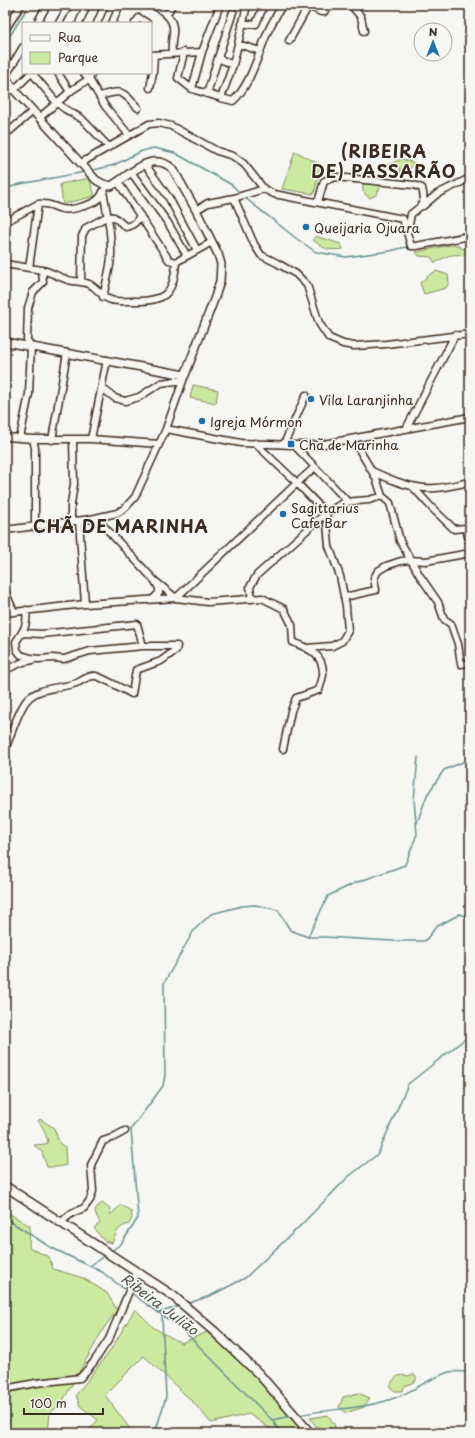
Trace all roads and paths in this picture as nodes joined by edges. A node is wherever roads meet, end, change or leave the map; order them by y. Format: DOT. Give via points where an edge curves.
graph roads {
  1 [pos="21,5"];
  2 [pos="47,5"];
  3 [pos="69,5"];
  4 [pos="87,5"];
  5 [pos="105,5"];
  6 [pos="120,5"];
  7 [pos="154,5"];
  8 [pos="172,5"];
  9 [pos="220,5"];
  10 [pos="247,5"];
  11 [pos="264,5"];
  12 [pos="282,5"];
  13 [pos="308,5"];
  14 [pos="328,5"];
  15 [pos="351,5"];
  16 [pos="233,12"];
  17 [pos="166,13"];
  18 [pos="37,22"];
  19 [pos="60,22"];
  20 [pos="79,22"];
  21 [pos="97,22"];
  22 [pos="112,22"];
  23 [pos="136,22"];
  24 [pos="145,22"];
  25 [pos="242,24"];
  26 [pos="5,30"];
  27 [pos="364,31"];
  28 [pos="289,41"];
  29 [pos="238,44"];
  30 [pos="22,49"];
  31 [pos="260,51"];
  32 [pos="184,52"];
  33 [pos="202,52"];
  34 [pos="172,53"];
  35 [pos="152,55"];
  36 [pos="218,58"];
  37 [pos="14,63"];
  38 [pos="5,65"];
  39 [pos="233,65"];
  40 [pos="31,74"];
  41 [pos="33,74"];
  42 [pos="59,74"];
  43 [pos="90,76"];
  44 [pos="5,77"];
  45 [pos="10,88"];
  46 [pos="150,88"];
  47 [pos="192,89"];
  48 [pos="70,92"];
  49 [pos="207,94"];
  50 [pos="100,96"];
  51 [pos="221,98"];
  52 [pos="57,103"];
  53 [pos="138,108"];
  54 [pos="33,111"];
  55 [pos="40,118"];
  56 [pos="5,135"];
  57 [pos="129,135"];
  58 [pos="109,147"];
  59 [pos="82,164"];
  60 [pos="146,164"];
  61 [pos="131,172"];
  62 [pos="470,178"];
  63 [pos="118,182"];
  64 [pos="105,188"];
  65 [pos="264,189"];
  66 [pos="234,198"];
  67 [pos="318,202"];
  68 [pos="38,204"];
  69 [pos="422,207"];
  70 [pos="196,210"];
  71 [pos="140,214"];
  72 [pos="108,216"];
  73 [pos="5,222"];
  74 [pos="470,236"];
  75 [pos="408,237"];
  76 [pos="212,242"];
  77 [pos="197,250"];
  78 [pos="186,256"];
  79 [pos="176,262"];
  80 [pos="5,264"];
  81 [pos="29,268"];
  82 [pos="42,270"];
  83 [pos="81,282"];
  84 [pos="103,296"];
  85 [pos="470,334"];
  86 [pos="455,335"];
  87 [pos="5,342"];
  88 [pos="31,346"];
  89 [pos="67,353"];
  90 [pos="107,360"];
  91 [pos="184,377"];
  92 [pos="102,388"];
  93 [pos="306,395"];
  94 [pos="470,417"];
  95 [pos="166,429"];
  96 [pos="406,429"];
  97 [pos="5,437"];
  98 [pos="20,438"];
  99 [pos="91,439"];
  100 [pos="33,440"];
  101 [pos="52,440"];
  102 [pos="74,440"];
  103 [pos="344,440"];
  104 [pos="255,443"];
  105 [pos="159,444"];
  106 [pos="284,444"];
  107 [pos="294,445"];
  108 [pos="315,467"];
  109 [pos="372,471"];
  110 [pos="470,482"];
  111 [pos="297,483"];
  112 [pos="412,486"];
  113 [pos="382,496"];
  114 [pos="348,502"];
  115 [pos="326,513"];
  116 [pos="91,519"];
  117 [pos="79,521"];
  118 [pos="71,522"];
  119 [pos="35,527"];
  120 [pos="5,530"];
  121 [pos="470,545"];
  122 [pos="470,553"];
  123 [pos="411,560"];
  124 [pos="155,581"];
  125 [pos="5,591"];
  126 [pos="344,597"];
  127 [pos="176,598"];
  128 [pos="152,599"];
  129 [pos="252,599"];
  130 [pos="86,604"];
  131 [pos="26,610"];
  132 [pos="14,612"];
  133 [pos="5,613"];
  134 [pos="23,633"];
  135 [pos="144,646"];
  136 [pos="307,648"];
  137 [pos="39,659"];
  138 [pos="470,663"];
  139 [pos="5,670"];
  140 [pos="5,674"];
  141 [pos="5,696"];
  142 [pos="5,749"];
  143 [pos="283,749"];
  144 [pos="125,1131"];
  145 [pos="5,1186"];
  146 [pos="61,1222"];
  147 [pos="137,1272"];
  148 [pos="5,1389"];
  149 [pos="310,1433"];
  1 -- 26 [label="street"];
  2 -- 18 [label="street"];
  3 -- 19 [label="street"];
  4 -- 20 [label="street"];
  5 -- 21 [label="street"];
  6 -- 22 [label="street"];
  7 -- 17 [label="street"];
  8 -- 17 [label="street"];
  9 -- 33 [label="street"];
  10 -- 25 [label="street"];
  11 -- 25 [label="street" via="256,24"];
  12 -- 31 [label="street"];
  13 -- 14 [label="street" via="321,12 324,12"];
  13 -- 28 [label="street"];
  15 -- 27 [label="street" via="361,17"];
  16 -- 36 [label="street"];
  17 -- 34 [label="street" via="173,22"];
  23 -- 24 [label="street" via="139,18"];
  25 -- 29 [label="street"];
  29 -- 31 [label="street"];
  29 -- 39 [label="street"];
  30 -- 37 [label="street"];
  31 -- 51 [label="street" via="250,76 235,100"];
  32 -- 33 [label="street"];
  32 -- 34 [label="street"];
  32 -- 47 [label="street" via="178,78"];
  33 -- 47 [label="street"];
  34 -- 35 [label="street"];
  35 -- 46 [label="street" via="153,72"];
  36 -- 39 [label="street"];
  36 -- 49 [label="street"];
  37 -- 38 [label="street"];
  37 -- 44 [label="street"];
  39 -- 51 [label="street"];
  40 -- 45 [label="street"];
  41 -- 52 [label="street"];
  42 -- 48 [label="street"];
  43 -- 48 [label="street"];
  43 -- 50 [label="street"];
  44 -- 45 [label="street"];
  45 -- 54 [label="street"];
  47 -- 49 [label="street"];
  48 -- 52 [label="street"];
  49 -- 51 [label="street"];
  50 -- 53 [label="street" via="120,92"];
  50 -- 57 [label="street"];
  52 -- 55 [label="street"];
  52 -- 58 [label="street" via="82,119"];
  54 -- 55 [label="street"];
  54 -- 56 [label="street"];
  55 -- 59 [label="street"];
  57 -- 58 [label="street"];
  57 -- 65 [label="street" via="149,124 171,126 244,164"];
  58 -- 59 [label="street"];
  59 -- 64 [label="street"];
  60 -- 61 [label="street"];
  60 -- 70 [label="street" via="153,161 162,162 173,169"];
  60 -- 77 [label="street" via="169,198"];
  61 -- 63 [label="street"];
  61 -- 78 [label="street" via="168,223"];
  62 -- 69 [label="street" via="438,194"];
  63 -- 64 [label="street"];
  63 -- 71 [label="street"];
  64 -- 68 [label="street" via="96,201 72,209 63,209 53,204"];
  64 -- 72 [label="street"];
  65 -- 66 [label="street"];
  65 -- 67 [label="street" via="274,194"];
  66 -- 70 [label="street" via="208,203"];
  66 -- 86 [label="street" via="261,255 296,274 307,286 319,324 329,338 354,346"];
  67 -- 69 [label="street" via="324,181 336,177 414,185 422,188 425,199"];
  67 -- 75 [label="street" via="403,219"];
  68 -- 73 [label="street"];
  68 -- 81 [label="street"];
  69 -- 75 [label="street" via="411,214"];
  70 -- 76 [label="street"];
  71 -- 72 [label="street" via="132,226 126,227 114,217"];
  71 -- 79 [label="street" via="169,260"];
  72 -- 83 [label="street" via="86,228 82,236"];
  72 -- 84 [label="street" via="111,257"];
  74 -- 75 [label="street" via="416,246 411,246"];
  76 -- 77 [label="street"];
  76 -- 91 [label="street" via="221,264 220,281"];
  77 -- 78 [label="street"];
  78 -- 79 [label="street"];
  79 -- 84 [label="street" via="168,293 156,300 112,300"];
  80 -- 81 [label="street"];
  81 -- 82 [label="street"];
  82 -- 83 [label="street"];
  82 -- 88 [label="street" via="43,282 33,292 28,308 27,340"];
  83 -- 84 [label="street" via="89,284"];
  85 -- 86 [label="street"];
  86 -- 96 [label="street"];
  87 -- 88 [label="street"];
  88 -- 89 [label="street"];
  88 -- 98 [label="street" via="29,394"];
  89 -- 90 [label="street"];
  89 -- 101 [label="street"];
  90 -- 91 [label="street"];
  90 -- 92 [label="street"];
  91 -- 92 [label="street" via="162,383 139,397 125,401 115,398"];
  91 -- 95 [label="street"];
  92 -- 99 [label="street"];
  93 -- 106 [label="street"];
  94 -- 96 [label="street"];
  95 -- 104 [label="street"];
  95 -- 105 [label="street"];
  96 -- 103 [label="street"];
  97 -- 98 [label="street"];
  98 -- 100 [label="street"];
  99 -- 102 [label="street"];
  99 -- 105 [label="street"];
  100 -- 101 [label="street"];
  100 -- 119 [label="street"];
  101 -- 102 [label="street"];
  102 -- 118 [label="street"];
  103 -- 107 [label="street" via="318,445"];
  103 -- 109 [label="street" via="356,446"];
  104 -- 106 [label="street"];
  104 -- 111 [label="street"];
  105 -- 116 [label="street" via="130,503 117,513"];
  106 -- 107 [label="street"];
  107 -- 108 [label="street"];
  108 -- 111 [label="street"];
  108 -- 114 [label="street"];
  109 -- 112 [label="street"];
  109 -- 113 [label="street"];
  110 -- 112 [label="street" via="434,488"];
  111 -- 115 [label="street"];
  111 -- 127 [label="street"];
  112 -- 121 [label="street" via="454,529 466,528"];
  113 -- 114 [label="street"];
  113 -- 123 [label="street" via="390,503 400,541"];
  114 -- 115 [label="street"];
  115 -- 126 [label="street" via="329,546 340,576"];
  115 -- 129 [label="street" via="257,575 250,587"];
  116 -- 117 [label="street"];
  116 -- 124 [label="street" via="109,530"];
  117 -- 118 [label="street"];
  117 -- 130 [label="street"];
  118 -- 119 [label="street"];
  119 -- 120 [label="street"];
  122 -- 123 [label="street" via="426,561"];
  123 -- 126 [label="street" via="401,561 378,571 374,578 376,590"];
  123 -- 138 [label="street" via="438,602 444,619 451,624 461,664"];
  124 -- 127 [label="street"];
  124 -- 128 [label="street" via="159,593"];
  125 -- 132 [label="street"];
  126 -- 136 [label="street" via="348,631 342,641 332,646"];
  127 -- 128 [label="street"];
  127 -- 129 [label="street" via="208,602"];
  128 -- 130 [label="street"];
  129 -- 136 [label="street" via="262,598 284,609 292,625 293,642"];
  130 -- 131 [label="street"];
  131 -- 132 [label="street"];
  131 -- 134 [label="street" via="27,618"];
  132 -- 133 [label="street"];
  134 -- 135 [label="street" via="42,634 137,624"];
  134 -- 137 [label="street" via="16,642 17,650 22,655"];
  135 -- 137 [label="street" via="90,651 64,659"];
  135 -- 142 [label="street" via="176,646 176,650 161,661 136,670 132,694 95,676 51,688 33,696 22,708"];
  136 -- 143 [label="street" via="318,655 323,672 319,690 296,698"];
  137 -- 139 [label="street" via="23,662"];
  140 -- 141 [label="street"];
  144 -- 146 [label="street" via="102,1141 91,1165 93,1191 90,1200 84,1208"];
  145 -- 146 [label="main road"];
  146 -- 147 [label="main road"];
  147 -- 148 [label="street" via="109,1339 80,1378 36,1382"];
  147 -- 149 [label="main road" via="172,1295 215,1332 259,1374"];
}
